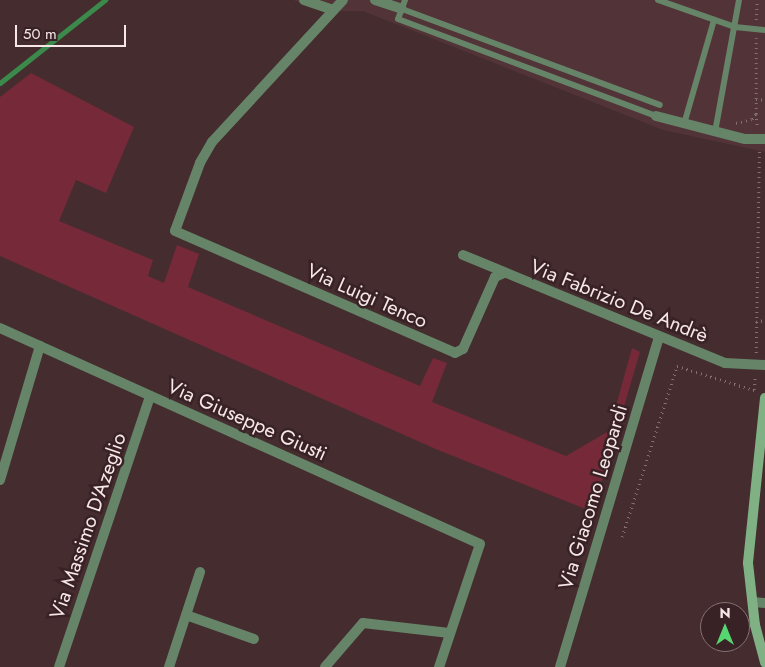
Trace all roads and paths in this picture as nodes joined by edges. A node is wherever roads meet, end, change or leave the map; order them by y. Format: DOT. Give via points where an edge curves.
graph roads {
  1 [pos="304,0"];
  2 [pos="342,0"];
  3 [pos="375,0"];
  4 [pos="658,0"];
  5 [pos="739,0"];
  6 [pos="757,0"];
  7 [pos="402,9"];
  8 [pos="333,10"];
  9 [pos="714,20"];
  10 [pos="735,27"];
  11 [pos="756,29"];
  12 [pos="765,30"];
  13 [pos="756,99"];
  14 [pos="765,100"];
  15 [pos="660,105"];
  16 [pos="756,114"];
  17 [pos="656,116"];
  18 [pos="718,116"];
  19 [pos="684,124"];
  20 [pos="715,132"];
  21 [pos="762,139"];
  22 [pos="463,256"];
  23 [pos="504,273"];
  24 [pos="765,320"];
  25 [pos="756,322"];
  26 [pos="0,328"];
  27 [pos="659,337"];
  28 [pos="40,346"];
  29 [pos="760,365"];
  30 [pos="150,396"];
  31 [pos="765,398"];
  32 [pos="0,480"];
  33 [pos="760,494"];
  34 [pos="622,537"];
  35 [pos="200,572"];
  36 [pos="753,602"];
  37 [pos="765,603"];
  38 [pos="186,615"];
  39 [pos="449,633"];
  40 [pos="254,638"];
  41 [pos="765,663"];
  42 [pos="59,667"];
  43 [pos="169,667"];
  44 [pos="325,667"];
  45 [pos="439,667"];
  46 [pos="560,667"];
  1 -- 8 [label="street"];
  2 -- 8 [label="street"];
  3 -- 7 [label="street"];
  4 -- 9 [label="lane"];
  5 -- 10 [label="lane"];
  6 -- 11 [label="path"];
  7 -- 15 [label="lane"];
  7 -- 17 [label="lane"];
  8 -- 23 [label="street, Via Luigi Tenco" via="212,142 200,163 175,231 455,353 464,349 495,277"];
  9 -- 10 [label="lane"];
  9 -- 19 [label="lane"];
  10 -- 11 [label="lane"];
  10 -- 18 [label="lane"];
  11 -- 12 [label="lane"];
  11 -- 13 [label="path"];
  13 -- 14 [label="path"];
  13 -- 16 [label="path"];
  16 -- 18 [label="path" via="743,122"];
  16 -- 21 [label="path"];
  17 -- 19 [label="street"];
  18 -- 20 [label="lane"];
  19 -- 20 [label="street"];
  20 -- 21 [label="street" via="745,139"];
  21 -- 25 [label="path"];
  22 -- 23 [label="street, Via Fabrizio De Andrè"];
  23 -- 27 [label="street, Via Fabrizio De Andrè"];
  24 -- 25 [label="path"];
  25 -- 29 [label="path"];
  26 -- 28 [label="street, Via Giuseppe Giusti"];
  27 -- 29 [label="street, Via Fabrizio De Andrè" via="725,363"];
  27 -- 46 [label="street, Via Giacomo Leopardi"];
  28 -- 30 [label="street, Via Giuseppe Giusti"];
  28 -- 32 [label="street"];
  29 -- 34 [label="path" via="754,390 677,366"];
  30 -- 39 [label="street, Via Giuseppe Giusti" via="480,544"];
  30 -- 42 [label="street, Via Massimo D'Azeglio"];
  31 -- 33 [label="street"];
  33 -- 36 [label="street" via="748,563"];
  35 -- 38 [label="street"];
  36 -- 37 [label="street"];
  36 -- 41 [label="street"];
  38 -- 40 [label="street"];
  38 -- 43 [label="street"];
  39 -- 44 [label="street" via="363,623"];
  39 -- 45 [label="street"];
}
